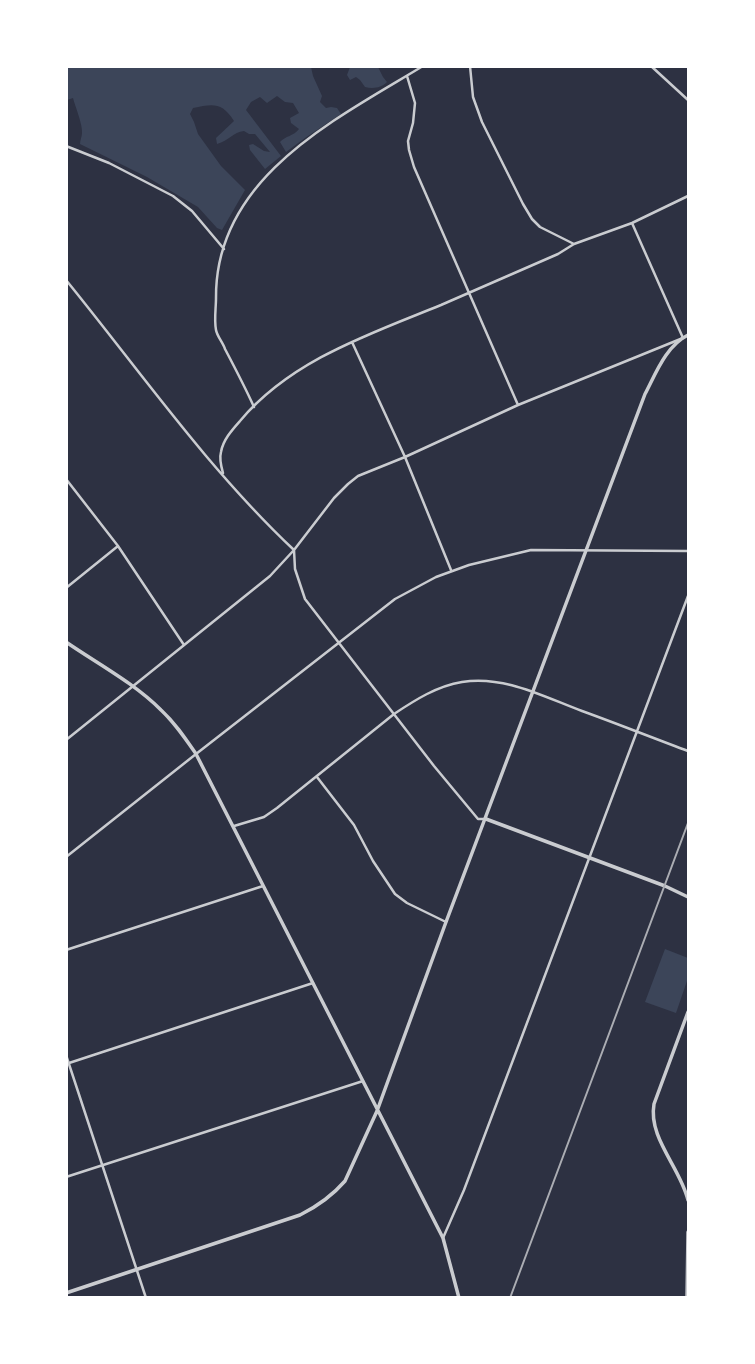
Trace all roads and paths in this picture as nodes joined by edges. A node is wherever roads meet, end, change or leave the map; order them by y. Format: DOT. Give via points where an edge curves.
graph roads {
  1 [pos="423,66"];
  2 [pos="470,66"];
  3 [pos="651,66"];
  4 [pos="407,76"];
  5 [pos="688,97"];
  6 [pos="66,146"];
  7 [pos="688,197"];
  8 [pos="632,223"];
  9 [pos="574,243"];
  10 [pos="224,248"];
  11 [pos="66,280"];
  12 [pos="468,293"];
  13 [pos="688,335"];
  14 [pos="683,338"];
  15 [pos="352,342"];
  16 [pos="518,405"];
  17 [pos="254,407"];
  18 [pos="405,457"];
  19 [pos="223,475"];
  20 [pos="66,479"];
  21 [pos="118,546"];
  22 [pos="294,550"];
  23 [pos="587,550"];
  24 [pos="688,551"];
  25 [pos="452,570"];
  26 [pos="66,588"];
  27 [pos="688,596"];
  28 [pos="66,642"];
  29 [pos="338,643"];
  30 [pos="185,646"];
  31 [pos="133,687"];
  32 [pos="533,693"];
  33 [pos="394,714"];
  34 [pos="637,732"];
  35 [pos="66,740"];
  36 [pos="688,751"];
  37 [pos="196,754"];
  38 [pos="317,777"];
  39 [pos="486,819"];
  40 [pos="234,825"];
  41 [pos="66,857"];
  42 [pos="590,859"];
  43 [pos="263,886"];
  44 [pos="688,897"];
  45 [pos="446,922"];
  46 [pos="66,950"];
  47 [pos="313,983"];
  48 [pos="688,1012"];
  49 [pos="682,1029"];
  50 [pos="688,1031"];
  51 [pos="66,1055"];
  52 [pos="68,1063"];
  53 [pos="364,1081"];
  54 [pos="377,1111"];
  55 [pos="103,1165"];
  56 [pos="66,1177"];
  57 [pos="688,1199"];
  58 [pos="688,1232"];
  59 [pos="443,1238"];
  60 [pos="137,1269"];
  61 [pos="66,1293"];
  62 [pos="146,1297"];
  63 [pos="459,1297"];
  64 [pos="687,1297"];
  1 -- 4 [label="street"];
  2 -- 9 [label="street" via="473,97 482,122 523,204 540,227"];
  3 -- 5 [label="street"];
  4 -- 10 [label="street" via="293,150 248,195"];
  4 -- 12 [label="street" via="415,103 409,150"];
  6 -- 10 [label="street" via="173,196"];
  7 -- 8 [label="street"];
  8 -- 9 [label="street"];
  8 -- 14 [label="street"];
  9 -- 12 [label="street"];
  10 -- 17 [label="street" via="216,284 216,330"];
  11 -- 19 [label="street"];
  12 -- 15 [label="street"];
  12 -- 16 [label="street"];
  13 -- 14 [label="street"];
  14 -- 16 [label="street"];
  14 -- 23 [label="street" via="661,363 645,394"];
  15 -- 17 [label="street" via="299,370"];
  15 -- 18 [label="street"];
  16 -- 18 [label="street"];
  17 -- 19 [label="street" via="225,440 220,462"];
  18 -- 22 [label="street" via="348,484"];
  18 -- 25 [label="street"];
  19 -- 22 [label="street"];
  20 -- 21 [label="street"];
  21 -- 26 [label="street"];
  21 -- 30 [label="street"];
  22 -- 29 [label="street" via="305,599"];
  22 -- 30 [label="street" via="251,594"];
  23 -- 24 [label="street"];
  23 -- 25 [label="street" via="531,550"];
  23 -- 32 [label="street"];
  25 -- 29 [label="street" via="395,599"];
  27 -- 34 [label="street"];
  28 -- 31 [label="street"];
  29 -- 33 [label="street"];
  29 -- 37 [label="street"];
  30 -- 31 [label="street"];
  31 -- 35 [label="street"];
  31 -- 37 [label="street" via="182,732"];
  32 -- 33 [label="street" via="486,681 463,682 434,691"];
  32 -- 34 [label="street"];
  32 -- 39 [label="street"];
  33 -- 38 [label="street"];
  33 -- 39 [label="street" via="478,819"];
  34 -- 36 [label="street"];
  34 -- 42 [label="street"];
  37 -- 40 [label="street"];
  37 -- 41 [label="street"];
  38 -- 40 [label="street" via="264,817"];
  38 -- 45 [label="street" via="354,825 396,894"];
  39 -- 42 [label="street"];
  39 -- 45 [label="street"];
  40 -- 43 [label="street"];
  42 -- 44 [label="street"];
  42 -- 59 [label="street"];
  43 -- 46 [label="street"];
  43 -- 47 [label="street"];
  45 -- 54 [label="street"];
  47 -- 52 [label="street"];
  47 -- 53 [label="street"];
  48 -- 49 [label="street"];
  49 -- 50 [label="street"];
  49 -- 57 [label="street" via="652,1118"];
  51 -- 52 [label="street"];
  52 -- 55 [label="street"];
  53 -- 54 [label="street"];
  53 -- 55 [label="street"];
  54 -- 59 [label="street"];
  54 -- 60 [label="street" via="345,1181 320,1204 300,1215"];
  55 -- 56 [label="street"];
  55 -- 60 [label="street"];
  58 -- 64 [label="street"];
  59 -- 63 [label="street"];
  60 -- 61 [label="street"];
  60 -- 62 [label="street"];
}
